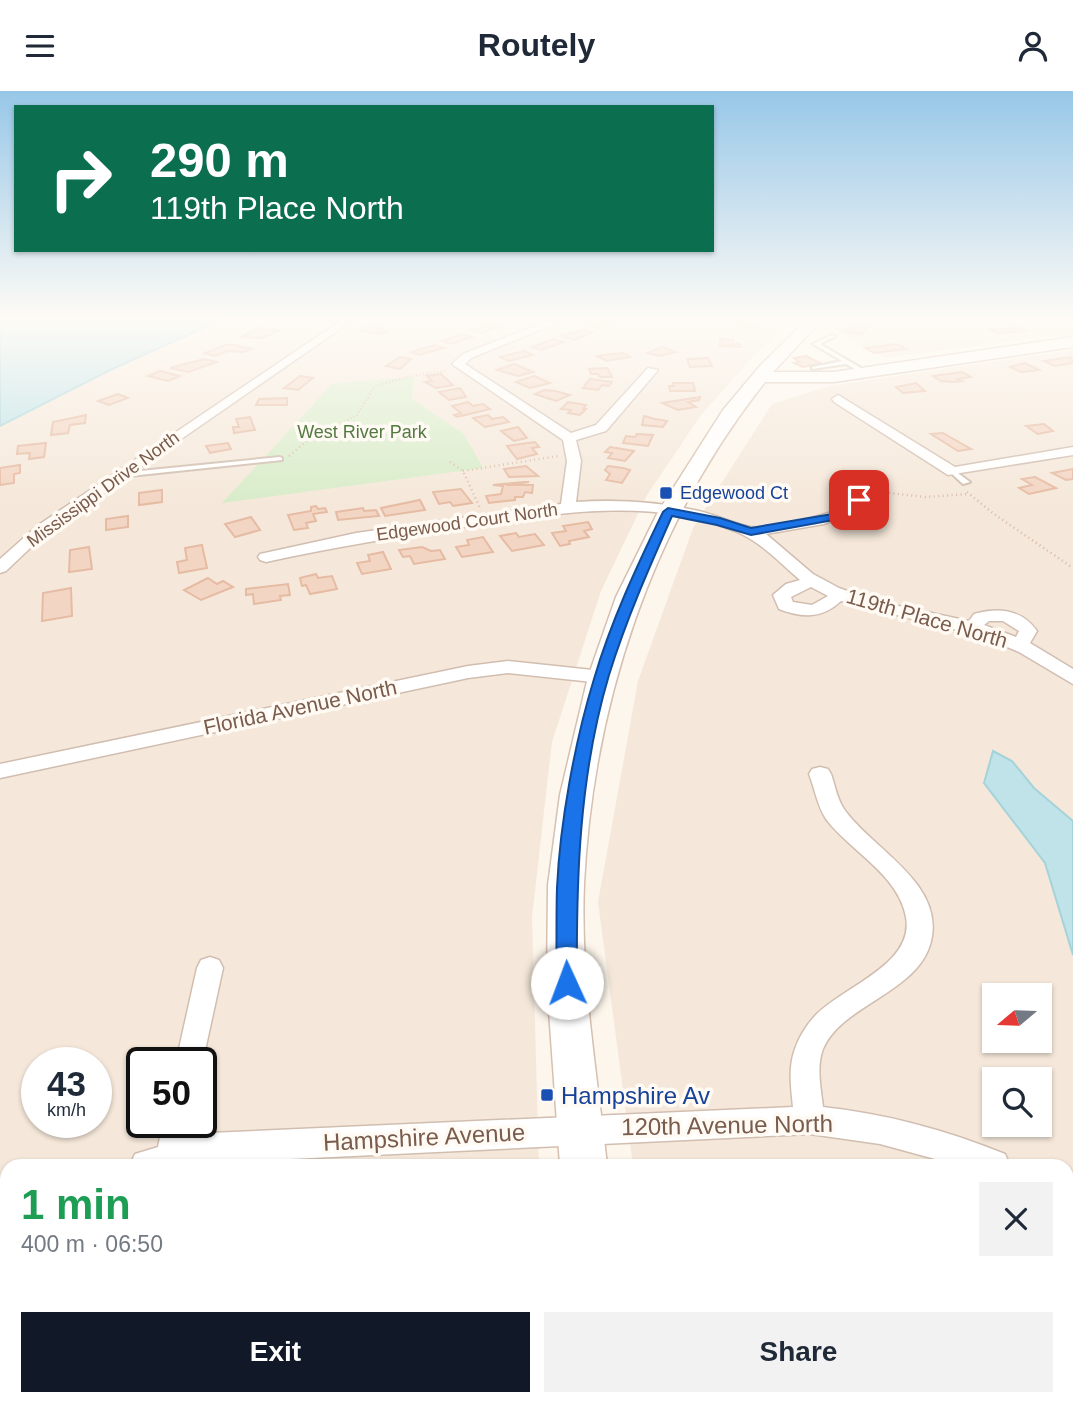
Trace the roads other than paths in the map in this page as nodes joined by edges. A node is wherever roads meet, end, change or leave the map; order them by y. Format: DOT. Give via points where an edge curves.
graph roads {
  1 [pos="258,381"];
  2 [pos="481,381"];
  3 [pos="642,381"];
  4 [pos="757,381"];
  5 [pos="838,399"];
  6 [pos="569,438"];
  7 [pos="1073,451"];
  8 [pos="280,459"];
  9 [pos="953,472"];
  10 [pos="120,475"];
  11 [pos="845,479"];
  12 [pos="966,482"];
  13 [pos="568,507"];
  14 [pos="668,512"];
  15 [pos="751,532"];
  16 [pos="266,557"];
  17 [pos="0,568"];
  18 [pos="813,581"];
  19 [pos="839,594"];
  20 [pos="602,677"];
  21 [pos="1073,678"];
  22 [pos="0,771"];
  23 [pos="820,774"];
  24 [pos="210,968"];
  25 [pos="193,1047"];
  26 [pos="810,1120"];
  27 [pos="170,1138"];
  28 [pos="581,1147"];
  29 [pos="160,1159"];
  30 [pos="170,1159"];
  31 [pos="977,1159"];
  1 -- 10 [label="street, Mississippi Drive North"];
  2 -- 6 [label="street"];
  3 -- 6 [label="street" via="601,428"];
  4 -- 14 [label="main road" via="724,422"];
  5 -- 9 [label="street"];
  6 -- 13 [label="street" via="574,454"];
  7 -- 9 [label="street"];
  8 -- 10 [label="lane"];
  9 -- 12 [label="lane"];
  10 -- 17 [label="street, Mississippi Drive North" via="42,529"];
  11 -- 15 [label="street" via="858,491 856,507 835,516"];
  13 -- 14 [label="street, Edgewood Court North" via="617,504"];
  13 -- 16 [label="street, Edgewood Court North" via="343,540"];
  14 -- 15 [label="street, 119th Place North"];
  14 -- 20 [label="main road" via="629,597"];
  15 -- 18 [label="street, 119th Place North"];
  18 -- 19 [label="street, 119th Place North"];
  18 -- 19 [label="street" via="782,595 785,605 799,612 817,611"];
  19 -- 21 [label="street, 119th Place North" via="974,628 979,618 1004,614 1021,621 1028,631 1020,645"];
  20 -- 22 [label="street, Florida Avenue North" via="508,667 468,672"];
  20 -- 28 [label="main road" via="579,784 566,885 567,983"];
  23 -- 26 [label="street" via="834,813 910,894 919,919 919,943 907,963 835,1014 813,1040 805,1072"];
  24 -- 25 [label="street"];
  26 -- 28 [label="street, 120th Avenue North"];
  26 -- 31 [label="street, 120th Avenue North" via="863,1125 915,1137"];
  27 -- 29 [label="street"];
  28 -- 30 [label="street, Hampshire Avenue" via="209,1148"];
}
